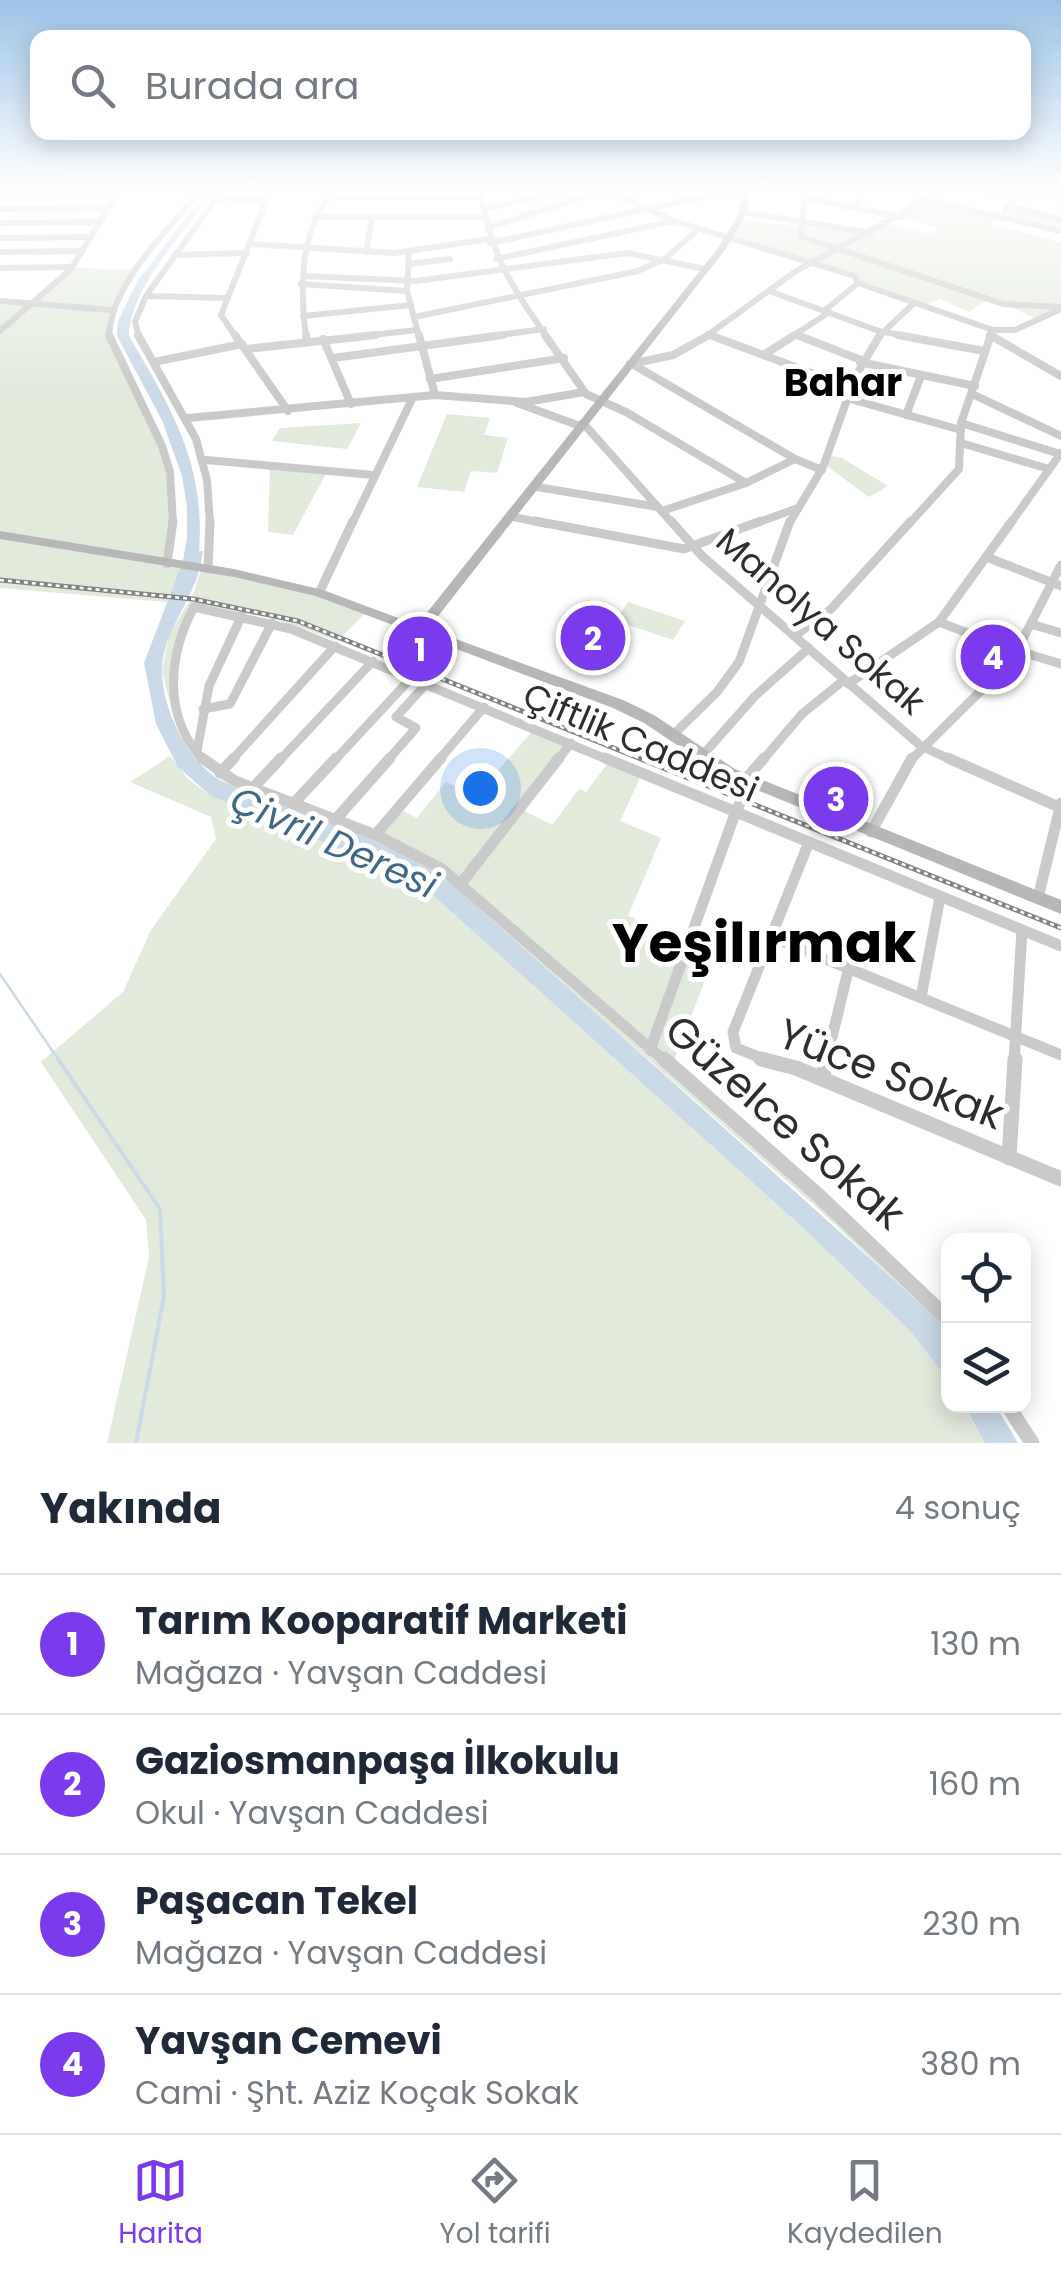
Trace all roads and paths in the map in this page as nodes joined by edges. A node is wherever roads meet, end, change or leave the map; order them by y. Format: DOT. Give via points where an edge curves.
graph roads {
  1 [pos="79,256"];
  2 [pos="152,256"];
  3 [pos="175,256"];
  4 [pos="246,256"];
  5 [pos="308,256"];
  6 [pos="408,256"];
  7 [pos="448,256"];
  8 [pos="508,256"];
  9 [pos="597,256"];
  10 [pos="650,256"];
  11 [pos="715,256"];
  12 [pos="798,256"];
  13 [pos="826,256"];
  14 [pos="861,256"];
  15 [pos="666,258"];
  16 [pos="450,259"];
  17 [pos="496,259"];
  18 [pos="815,261"];
  19 [pos="408,264"];
  20 [pos="72,267"];
  21 [pos="0,268"];
  22 [pos="705,269"];
  23 [pos="502,272"];
  24 [pos="304,276"];
  25 [pos="462,276"];
  26 [pos="406,281"];
  27 [pos="858,283"];
  28 [pos="301,284"];
  29 [pos="407,291"];
  30 [pos="768,291"];
  31 [pos="516,293"];
  32 [pos="146,296"];
  33 [pos="228,298"];
  34 [pos="0,300"];
  35 [pos="32,303"];
  36 [pos="913,304"];
  37 [pos="411,305"];
  38 [pos="1061,308"];
  39 [pos="112,310"];
  40 [pos="826,312"];
  41 [pos="303,316"];
  42 [pos="414,317"];
  43 [pos="544,329"];
  44 [pos="417,330"];
  45 [pos="0,331"];
  46 [pos="879,331"];
  47 [pos="991,333"];
  48 [pos="708,334"];
  49 [pos="796,334"];
  50 [pos="323,340"];
  51 [pos="307,341"];
  52 [pos="244,347"];
  53 [pos="420,348"];
  54 [pos="984,352"];
  55 [pos="765,354"];
  56 [pos="332,358"];
  57 [pos="564,358"];
  58 [pos="860,361"];
  59 [pos="154,362"];
  60 [pos="631,364"];
  61 [pos="921,376"];
  62 [pos="1061,376"];
  63 [pos="430,379"];
  64 [pos="848,387"];
  65 [pos="974,390"];
  66 [pos="584,392"];
  67 [pos="435,395"];
  68 [pos="414,397"];
  69 [pos="844,397"];
  70 [pos="511,402"];
  71 [pos="600,402"];
  72 [pos="352,404"];
  73 [pos="288,411"];
  74 [pos="906,415"];
  75 [pos="188,418"];
  76 [pos="581,424"];
  77 [pos="961,426"];
  78 [pos="1061,436"];
  79 [pos="570,440"];
  80 [pos="961,443"];
  81 [pos="1060,453"];
  82 [pos="795,459"];
  83 [pos="206,460"];
  84 [pos="1049,469"];
  85 [pos="822,470"];
  86 [pos="374,475"];
  87 [pos="746,483"];
  88 [pos="537,487"];
  89 [pos="660,509"];
  90 [pos="795,509"];
  91 [pos="513,518"];
  92 [pos="0,537"];
  93 [pos="694,548"];
  94 [pos="989,558"];
  95 [pos="172,565"];
  96 [pos="1061,565"];
  97 [pos="205,569"];
  98 [pos="1056,585"];
  99 [pos="320,593"];
  100 [pos="760,604"];
  101 [pos="194,607"];
  102 [pos="242,615"];
  103 [pos="939,622"];
  104 [pos="272,623"];
  105 [pos="1031,624"];
  106 [pos="422,632"];
  107 [pos="1061,633"];
  108 [pos="796,636"];
  109 [pos="336,646"];
  110 [pos="809,648"];
  111 [pos="1017,651"];
  112 [pos="373,661"];
  113 [pos="1061,664"];
  114 [pos="412,677"];
  115 [pos="846,682"];
  116 [pos="427,683"];
  117 [pos="484,707"];
  118 [pos="203,709"];
  119 [pos="673,736"];
  120 [pos="572,742"];
  121 [pos="921,746"];
  122 [pos="197,751"];
  123 [pos="701,757"];
  124 [pos="220,773"];
  125 [pos="748,781"];
  126 [pos="253,788"];
  127 [pos="294,804"];
  128 [pos="1061,806"];
  129 [pos="736,812"];
  130 [pos="336,819"];
  131 [pos="871,832"];
  132 [pos="376,834"];
  133 [pos="809,842"];
  134 [pos="462,882"];
  135 [pos="940,897"];
  136 [pos="1038,898"];
  137 [pos="1061,907"];
  138 [pos="1022,930"];
  139 [pos="769,936"];
  140 [pos="1061,946"];
  141 [pos="850,967"];
  142 [pos="921,997"];
  143 [pos="1016,1037"];
  144 [pos="650,1050"];
  145 [pos="1061,1055"];
  146 [pos="822,1079"];
  147 [pos="1009,1158"];
  148 [pos="1061,1179"];
  149 [pos="941,1312"];
  150 [pos="1013,1413"];
  151 [pos="1032,1443"];
  1 -- 20 [label="street"];
  2 -- 39 [label="street"];
  3 -- 32 [label="street"];
  4 -- 33 [label="street"];
  5 -- 24 [label="street"];
  6 -- 19 [label="street"];
  7 -- 16 [label="street"];
  8 -- 17 [label="street"];
  9 -- 23 [label="street"];
  10 -- 15 [label="street"];
  11 -- 22 [label="street"];
  12 -- 18 [label="street"];
  13 -- 18 [label="street"];
  14 -- 38 [label="street" via="1007,305"];
  15 -- 22 [label="street"];
  15 -- 31 [label="street" via="629,273"];
  16 -- 19 [label="street"];
  16 -- 25 [label="street"];
  17 -- 23 [label="street"];
  18 -- 27 [label="street" via="852,274"];
  18 -- 30 [label="street"];
  19 -- 26 [label="street"];
  20 -- 21 [label="street"];
  20 -- 35 [label="street"];
  22 -- 60 [label="street"];
  23 -- 25 [label="street"];
  23 -- 31 [label="street"];
  24 -- 26 [label="street"];
  24 -- 28 [label="street"];
  25 -- 26 [label="street"];
  26 -- 29 [label="street"];
  27 -- 36 [label="street"];
  27 -- 40 [label="street"];
  28 -- 29 [label="street"];
  28 -- 41 [label="street"];
  29 -- 37 [label="street"];
  30 -- 40 [label="street"];
  30 -- 48 [label="street"];
  31 -- 42 [label="street"];
  31 -- 43 [label="street"];
  32 -- 33 [label="street"];
  32 -- 59 [label="street" via="136,328"];
  33 -- 52 [label="street" via="221,316"];
  34 -- 35 [label="street"];
  35 -- 39 [label="street"];
  35 -- 45 [label="street"];
  36 -- 46 [label="street"];
  36 -- 47 [label="street"];
  37 -- 41 [label="street"];
  37 -- 42 [label="street"];
  38 -- 47 [label="street" via="1015,330"];
  39 -- 95 [label="street" via="109,339 171,466"];
  40 -- 46 [label="street"];
  40 -- 49 [label="street"];
  41 -- 51 [label="street"];
  42 -- 44 [label="street"];
  43 -- 53 [label="street"];
  43 -- 57 [label="street"];
  44 -- 50 [label="street"];
  44 -- 53 [label="street"];
  46 -- 54 [label="street"];
  46 -- 58 [label="street"];
  47 -- 54 [label="street"];
  47 -- 62 [label="street"];
  48 -- 55 [label="street"];
  48 -- 60 [label="street" via="674,353"];
  49 -- 55 [label="street"];
  49 -- 58 [label="street"];
  50 -- 51 [label="street"];
  50 -- 56 [label="street"];
  51 -- 52 [label="street"];
  52 -- 59 [label="street"];
  52 -- 73 [label="street"];
  53 -- 56 [label="street"];
  53 -- 63 [label="street"];
  54 -- 65 [label="street"];
  55 -- 64 [label="street"];
  56 -- 72 [label="street"];
  57 -- 63 [label="street"];
  57 -- 66 [label="street"];
  58 -- 61 [label="street"];
  58 -- 64 [label="street"];
  59 -- 75 [label="street"];
  60 -- 71 [label="street"];
  60 -- 82 [label="street"];
  61 -- 65 [label="street"];
  61 -- 74 [label="street"];
  63 -- 67 [label="street"];
  64 -- 69 [label="street"];
  65 -- 77 [label="street"];
  65 -- 78 [label="street"];
  66 -- 70 [label="street"];
  66 -- 71 [label="street"];
  67 -- 68 [label="street"];
  67 -- 70 [label="street"];
  68 -- 72 [label="street"];
  68 -- 86 [label="street"];
  69 -- 74 [label="street"];
  69 -- 85 [label="street"];
  70 -- 76 [label="street"];
  71 -- 76 [label="street"];
  71 -- 87 [label="street"];
  72 -- 73 [label="street"];
  73 -- 75 [label="street"];
  74 -- 77 [label="street"];
  75 -- 83 [label="street"];
  76 -- 79 [label="street"];
  76 -- 89 [label="street, Manolya Sokak"];
  77 -- 80 [label="street"];
  77 -- 81 [label="street"];
  79 -- 88 [label="street"];
  79 -- 106 [label="street"];
  80 -- 84 [label="street"];
  80 -- 108 [label="street" via="959,469 830,609"];
  81 -- 84 [label="street"];
  82 -- 85 [label="street"];
  82 -- 87 [label="street"];
  83 -- 86 [label="street"];
  83 -- 97 [label="street"];
  84 -- 94 [label="street"];
  85 -- 90 [label="street"];
  86 -- 99 [label="street"];
  87 -- 89 [label="street"];
  88 -- 89 [label="street"];
  88 -- 91 [label="street"];
  89 -- 93 [label="street, Manolya Sokak"];
  90 -- 93 [label="street"];
  90 -- 100 [label="street"];
  91 -- 93 [label="street"];
  91 -- 106 [label="street"];
  92 -- 95 [label="street"];
  93 -- 100 [label="street, Manolya Sokak"];
  94 -- 98 [label="street"];
  94 -- 103 [label="street"];
  95 -- 97 [label="street"];
  96 -- 98 [label="street"];
  97 -- 99 [label="street"];
  98 -- 105 [label="street"];
  99 -- 106 [label="street"];
  100 -- 108 [label="street, Manolya Sokak"];
  100 -- 119 [label="street" via="730,677"];
  101 -- 102 [label="street, Çiftlik Caddesi"];
  101 -- 122 [label="street, Güzelce Sokak" via="177,636 170,676"];
  102 -- 104 [label="street, Çiftlik Caddesi"];
  102 -- 118 [label="street"];
  103 -- 111 [label="street"];
  103 -- 115 [label="street"];
  104 -- 109 [label="street, Çiftlik Caddesi"];
  104 -- 118 [label="street" via="230,704"];
  105 -- 107 [label="street"];
  105 -- 111 [label="street"];
  106 -- 119 [label="street" via="618,704"];
  108 -- 110 [label="street, Manolya Sokak"];
  109 -- 112 [label="street, Çiftlik Caddesi"];
  109 -- 124 [label="street"];
  110 -- 115 [label="street, Manolya Sokak"];
  110 -- 123 [label="street"];
  111 -- 113 [label="street"];
  111 -- 121 [label="street"];
  112 -- 114 [label="street, Çiftlik Caddesi"];
  112 -- 126 [label="street"];
  114 -- 116 [label="street, Çiftlik Caddesi"];
  114 -- 127 [label="street"];
  115 -- 121 [label="street, Manolya Sokak"];
  115 -- 125 [label="street" via="792,724"];
  116 -- 117 [label="street, Çiftlik Caddesi"];
  116 -- 130 [label="street" via="396,718 416,728"];
  117 -- 120 [label="street, Çiftlik Caddesi"];
  117 -- 132 [label="street"];
  118 -- 122 [label="street"];
  119 -- 123 [label="street"];
  120 -- 129 [label="street, Çiftlik Caddesi"];
  120 -- 134 [label="street"];
  121 -- 128 [label="street, Manolya Sokak"];
  121 -- 131 [label="street"];
  122 -- 124 [label="street, Güzelce Sokak"];
  123 -- 125 [label="street"];
  124 -- 126 [label="street, Güzelce Sokak"];
  125 -- 129 [label="street"];
  125 -- 131 [label="street"];
  126 -- 127 [label="street, Güzelce Sokak"];
  127 -- 130 [label="street, Güzelce Sokak"];
  128 -- 136 [label="street"];
  129 -- 133 [label="street, Çiftlik Caddesi"];
  129 -- 144 [label="street"];
  130 -- 132 [label="street, Güzelce Sokak"];
  131 -- 136 [label="street"];
  132 -- 134 [label="street, Güzelce Sokak"];
  133 -- 135 [label="street, Çiftlik Caddesi"];
  133 -- 139 [label="street, Yüce Sokak"];
  134 -- 144 [label="street, Güzelce Sokak"];
  135 -- 138 [label="street, Çiftlik Caddesi"];
  135 -- 142 [label="street"];
  136 -- 137 [label="street"];
  138 -- 140 [label="street, Çiftlik Caddesi"];
  138 -- 143 [label="street"];
  139 -- 141 [label="street"];
  139 -- 146 [label="street, Yüce Sokak" via="738,1014 736,1048"];
  141 -- 142 [label="street"];
  141 -- 146 [label="street"];
  142 -- 143 [label="street"];
  143 -- 145 [label="street"];
  143 -- 147 [label="street"];
  144 -- 149 [label="street, Güzelce Sokak"];
  146 -- 147 [label="street, Yüce Sokak"];
  147 -- 148 [label="street, Yüce Sokak"];
  150 -- 151 [label="street"];
}
